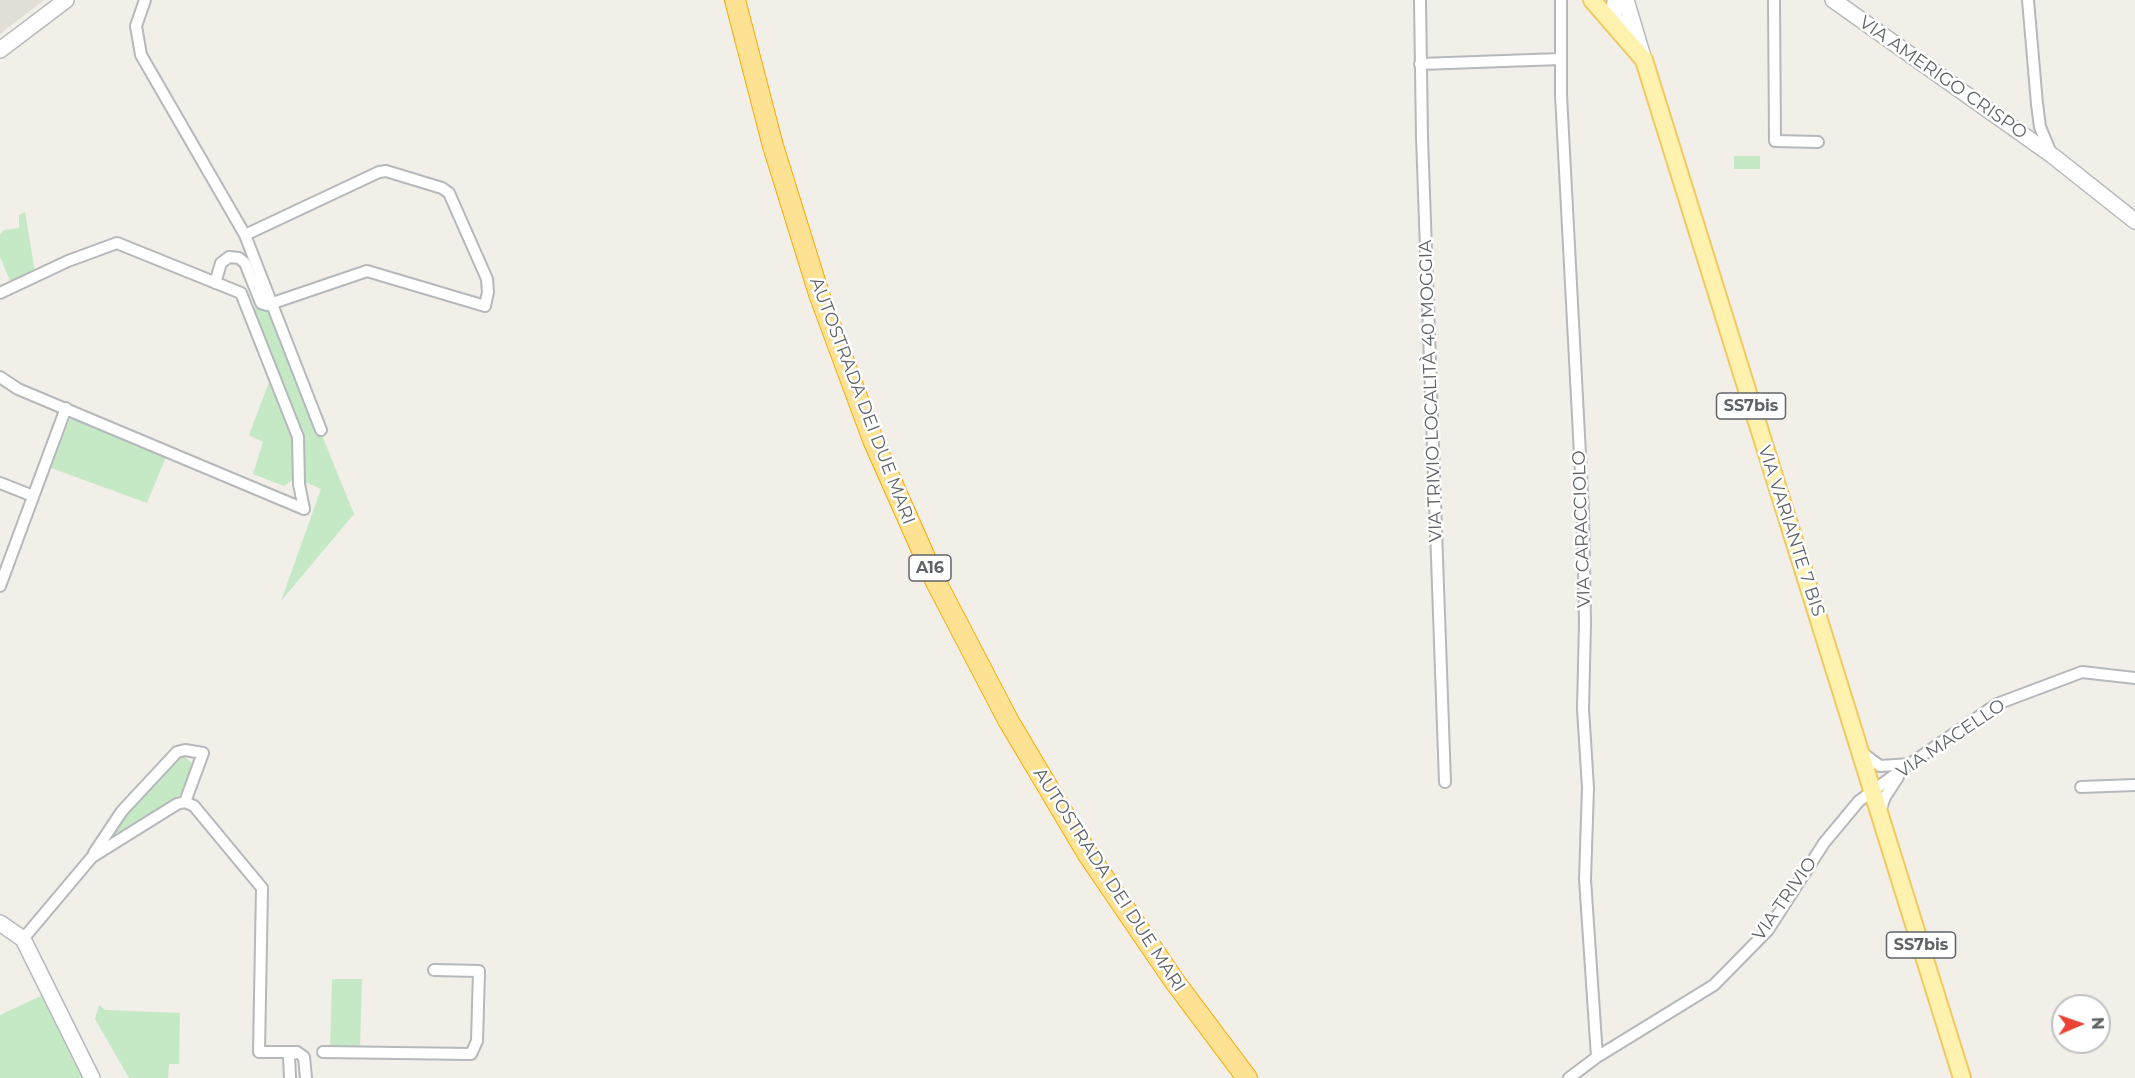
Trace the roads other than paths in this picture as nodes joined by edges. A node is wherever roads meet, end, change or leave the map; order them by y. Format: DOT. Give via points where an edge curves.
graph roads {
  1 [pos="66,0"];
  2 [pos="145,0"];
  3 [pos="723,0"];
  4 [pos="735,0"];
  5 [pos="1420,0"];
  6 [pos="1561,0"];
  7 [pos="1592,0"];
  8 [pos="1615,0"];
  9 [pos="1774,0"];
  10 [pos="1833,0"];
  11 [pos="2028,0"];
  12 [pos="1628,6"];
  13 [pos="1614,25"];
  14 [pos="0,50"];
  15 [pos="1560,59"];
  16 [pos="1644,60"];
  17 [pos="1420,64"];
  18 [pos="1818,142"];
  19 [pos="2053,156"];
  20 [pos="2135,221"];
  21 [pos="245,235"];
  22 [pos="215,283"];
  23 [pos="0,293"];
  24 [pos="273,305"];
  25 [pos="0,376"];
  26 [pos="66,408"];
  27 [pos="321,430"];
  28 [pos="0,483"];
  29 [pos="33,496"];
  30 [pos="0,586"];
  31 [pos="2135,678"];
  32 [pos="1861,752"];
  33 [pos="1907,766"];
  34 [pos="1445,782"];
  35 [pos="2135,785"];
  36 [pos="2081,788"];
  37 [pos="1874,791"];
  38 [pos="185,802"];
  39 [pos="1880,812"];
  40 [pos="92,856"];
  41 [pos="0,923"];
  42 [pos="24,939"];
  43 [pos="434,970"];
  44 [pos="297,1052"];
  45 [pos="323,1052"];
  46 [pos="1597,1057"];
  47 [pos="92,1078"];
  48 [pos="290,1078"];
  49 [pos="306,1078"];
  50 [pos="1232,1078"];
  51 [pos="1247,1078"];
  52 [pos="1569,1078"];
  53 [pos="1962,1078"];
  1 -- 14 [label="street"];
  2 -- 21 [label="street" via="136,26 141,55"];
  3 -- 50 [label="highway, AUTOSTRADA DEI DUE MARI / A16" via="762,149 808,298 863,445 926,587 997,725 1077,859"];
  4 -- 51 [label="highway, AUTOSTRADA DEI DUE MARI / A16" via="773,146 819,294 873,440 932,572 1008,720 1087,853 1175,982"];
  5 -- 17 [label="street, VIA TRIVIO LOCALITÀ 40 MOGGIA"];
  6 -- 15 [label="street, VIA CARACCIOLO"];
  7 -- 13 [label="main road, VIA VARIANTE 7 BIS / SS7bis"];
  8 -- 13 [label="street"];
  9 -- 18 [label="street" via="1775,141"];
  10 -- 19 [label="street, VIA AMERIGO CRISPO"];
  11 -- 19 [label="street" via="2037,104 2045,143"];
  12 -- 13 [label="street" via="1624,22"];
  12 -- 16 [label="street"];
  13 -- 16 [label="main road, VIA VARIANTE 7 BIS / SS7bis"];
  15 -- 17 [label="street"];
  15 -- 46 [label="street, VIA CARACCIOLO" via="1583,511 1583,709 1588,788 1585,879"];
  16 -- 32 [label="main road, VIA VARIANTE 7 BIS / SS7bis"];
  17 -- 34 [label="street, VIA TRIVIO LOCALITÀ 40 MOGGIA"];
  19 -- 20 [label="street, VIA AMERIGO CRISPO"];
  21 -- 24 [label="street"];
  21 -- 24 [label="street" via="386,171 449,193 484,269 488,292 485,306 366,271"];
  22 -- 23 [label="street" via="117,243"];
  22 -- 24 [label="street" via="221,263 229,257 239,258 245,263 261,303"];
  22 -- 26 [label="street" via="241,293 298,436 298,484 304,509"];
  24 -- 27 [label="street"];
  25 -- 26 [label="street" via="18,389"];
  26 -- 29 [label="street"];
  28 -- 29 [label="street"];
  29 -- 30 [label="street"];
  31 -- 33 [label="street, VIA MACELLO" via="2082,672 1997,704"];
  32 -- 33 [label="street" via="1881,766"];
  32 -- 37 [label="main road, VIA VARIANTE 7 BIS / SS7bis"];
  33 -- 37 [label="street, VIA MACELLO"];
  33 -- 39 [label="street" via="1885,797"];
  35 -- 36 [label="street"];
  37 -- 39 [label="main road, VIA VARIANTE 7 BIS / SS7bis"];
  37 -- 46 [label="street, VIA TRIVIO" via="1859,801 1824,843 1768,930 1714,985"];
  38 -- 40 [label="street"];
  38 -- 40 [label="street" via="203,753 177,753 122,811"];
  38 -- 44 [label="street" via="194,806 262,888 260,1052"];
  39 -- 53 [label="main road, VIA VARIANTE 7 BIS / SS7bis"];
  40 -- 42 [label="street"];
  41 -- 42 [label="street"];
  42 -- 47 [label="street"];
  43 -- 45 [label="street" via="479,971 477,1041 471,1054"];
  44 -- 48 [label="street" via="289,1056"];
  44 -- 49 [label="street" via="304,1057"];
  46 -- 52 [label="street, VIA TRIVIO"];
}
